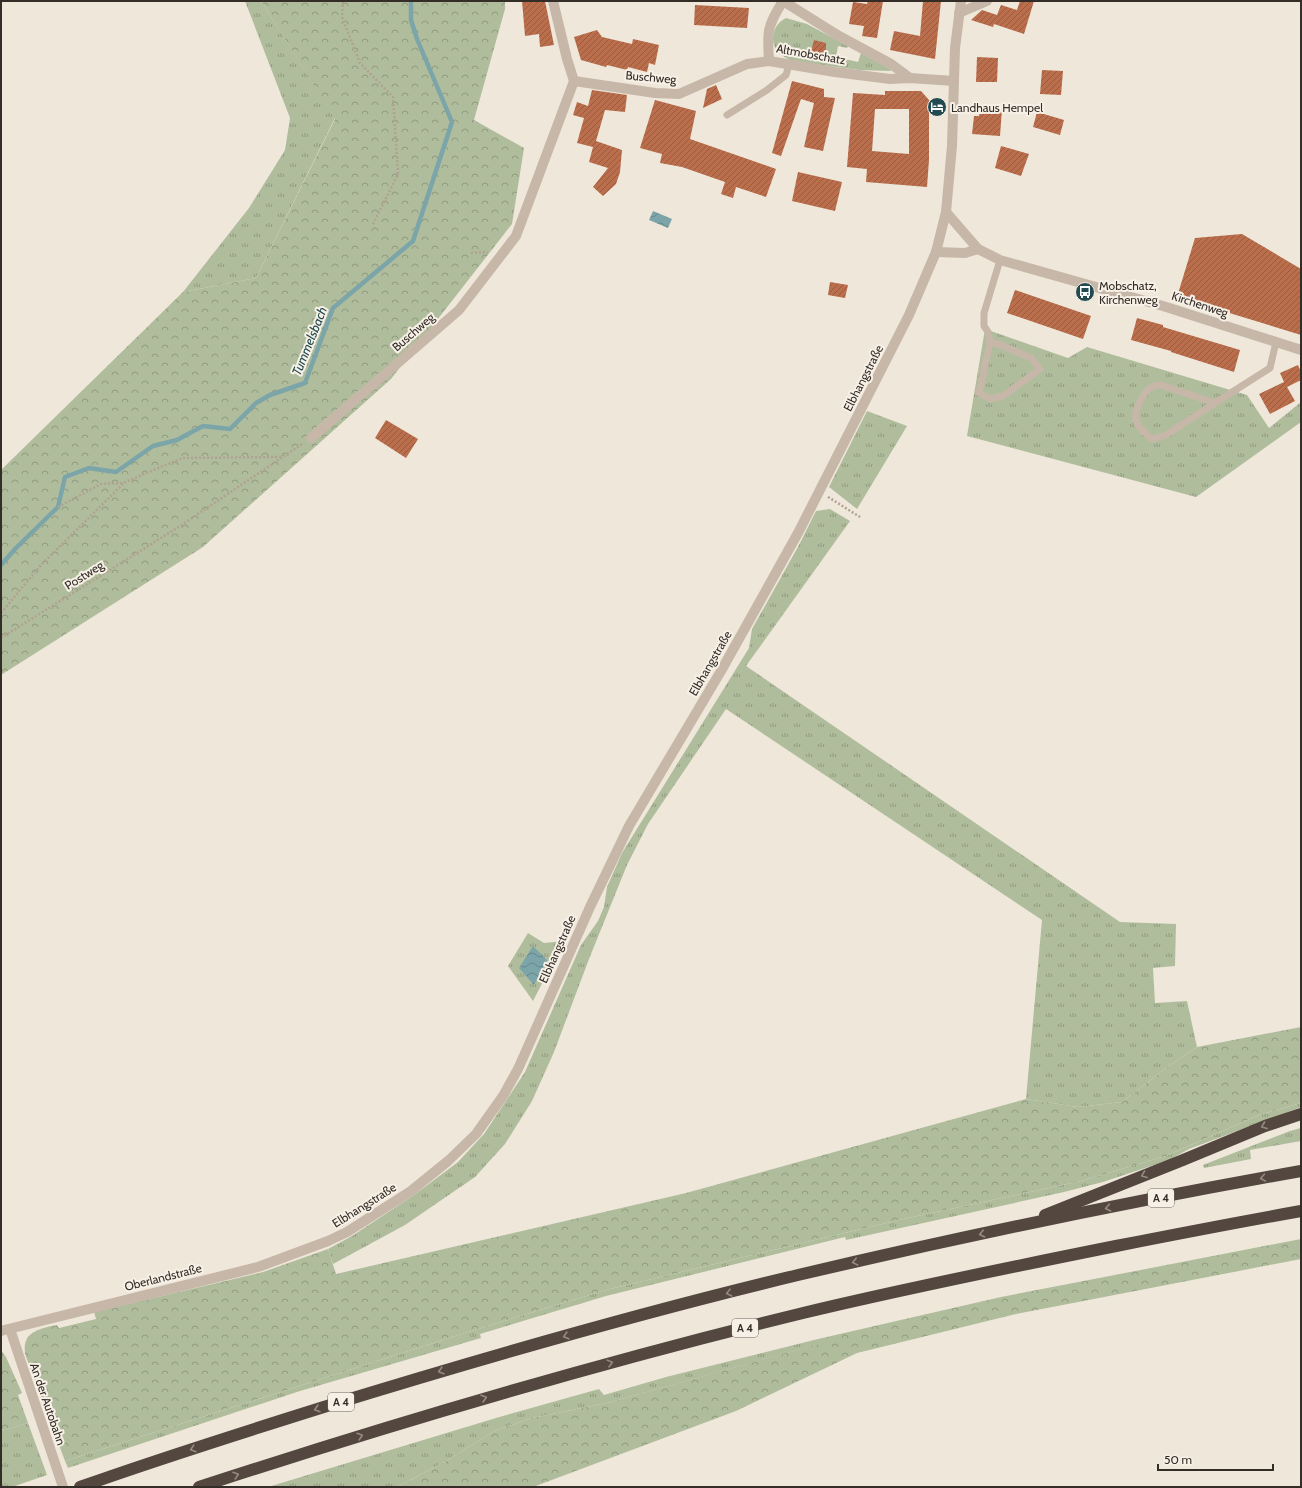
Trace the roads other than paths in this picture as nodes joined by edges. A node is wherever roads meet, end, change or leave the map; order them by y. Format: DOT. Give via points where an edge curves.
graph roads {
  1 [pos="553,1"];
  2 [pos="783,1"];
  3 [pos="961,1"];
  4 [pos="987,1"];
  5 [pos="959,13"];
  6 [pos="769,61"];
  7 [pos="789,65"];
  8 [pos="910,78"];
  9 [pos="574,81"];
  10 [pos="954,81"];
  11 [pos="727,114"];
  12 [pos="946,212"];
  13 [pos="978,249"];
  14 [pos="936,252"];
  15 [pos="1000,260"];
  16 [pos="990,342"];
  17 [pos="1276,342"];
  18 [pos="1301,350"];
  19 [pos="1215,403"];
  20 [pos="311,438"];
  21 [pos="1301,1114"];
  22 [pos="1301,1171"];
  23 [pos="1301,1211"];
  24 [pos="1020,1225"];
  25 [pos="328,1241"];
  26 [pos="5,1330"];
  27 [pos="63,1487"];
  28 [pos="80,1487"];
  29 [pos="199,1487"];
  1 -- 9 [label="street"];
  2 -- 6 [label="street, Altmobschatz" via="770,23"];
  2 -- 8 [label="street, Altmobschatz" via="891,64"];
  3 -- 5 [label="street, Elbhangstraße"];
  4 -- 5 [label="street"];
  5 -- 10 [label="street, Elbhangstraße"];
  6 -- 7 [label="street, Altmobschatz"];
  6 -- 9 [label="street, Buschweg" via="747,64 679,94"];
  7 -- 8 [label="street, Altmobschatz" via="890,79"];
  7 -- 11 [label="lane" via="786,75 767,90"];
  8 -- 10 [label="street, Altmobschatz"];
  9 -- 20 [label="street, Buschweg" via="516,236 459,310"];
  10 -- 12 [label="street, Elbhangstraße"];
  12 -- 13 [label="street, Kirchenweg"];
  12 -- 14 [label="street, Elbhangstraße"];
  13 -- 14 [label="street" via="965,253"];
  13 -- 15 [label="street, Kirchenweg"];
  14 -- 25 [label="street, Elbhangstraße" via="909,315 798,533 721,671 629,826 518,1069 503,1096 476,1134 448,1161 411,1191 347,1232"];
  15 -- 16 [label="lane" via="984,313 984,326"];
  15 -- 17 [label="street, Kirchenweg" via="1163,306"];
  16 -- 16 [label="lane" via="978,393 990,400 1003,396 1040,369 1031,358"];
  17 -- 18 [label="street, Kirchenweg"];
  17 -- 19 [label="lane" via="1270,368"];
  19 -- 19 [label="lane" via="1161,385 1152,386 1135,412 1136,422 1152,439 1166,434"];
  21 -- 24 [label="highway, one-way" via="1265,1126"];
  22 -- 24 [label="highway, A 4, one-way"];
  29 -- 23 [label="highway, A 4, one-way" via="459,1405 796,1315 992,1271"];
  24 -- 28 [label="highway, A 4, one-way" via="796,1276 597,1327 441,1371"];
  25 -- 26 [label="street, Oberlandstraße" via="258,1267"];
  26 -- 27 [label="street, An der Autobahn"];
}
